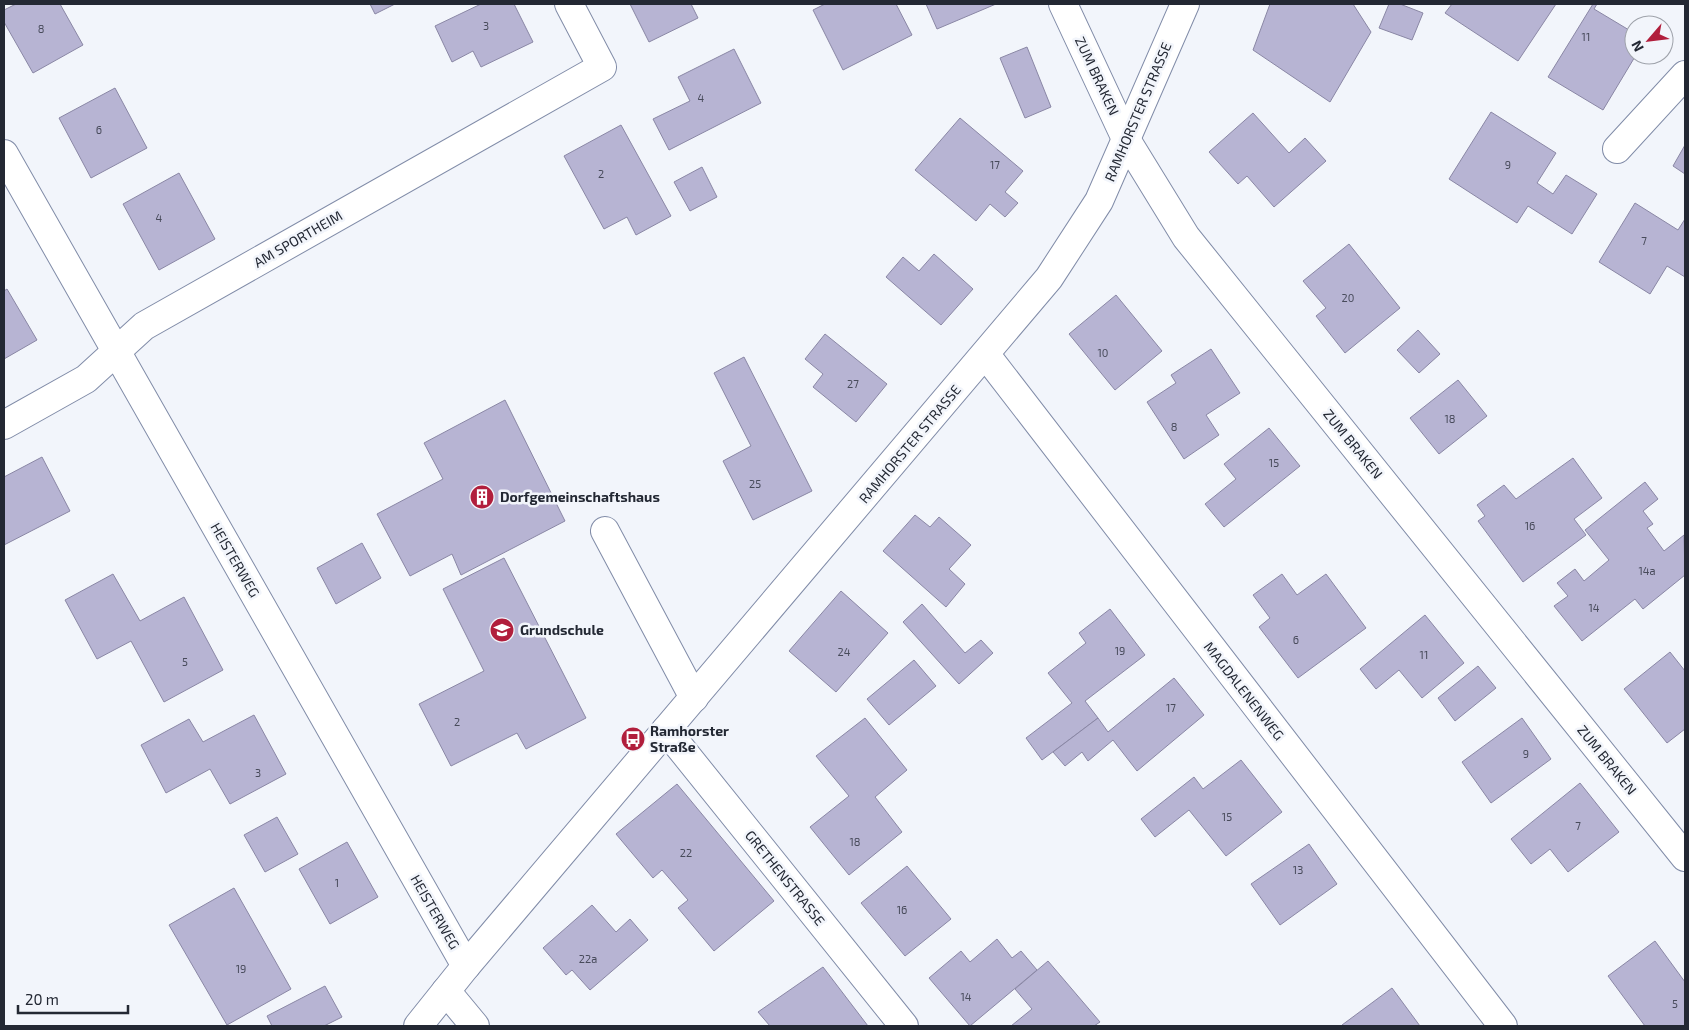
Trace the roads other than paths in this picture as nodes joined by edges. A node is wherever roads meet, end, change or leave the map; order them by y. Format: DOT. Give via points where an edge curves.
graph roads {
  1 [pos="570,4"];
  2 [pos="1063,4"];
  3 [pos="1184,4"];
  4 [pos="1685,75"];
  5 [pos="1127,141"];
  6 [pos="1617,149"];
  7 [pos="4,154"];
  8 [pos="116,351"];
  9 [pos="986,355"];
  10 [pos="4,425"];
  11 [pos="605,530"];
  12 [pos="694,698"];
  13 [pos="666,730"];
  14 [pos="1685,857"];
  15 [pos="466,966"];
  16 [pos="446,990"];
  17 [pos="418,1026"];
  18 [pos="475,1026"];
  19 [pos="904,1026"];
  20 [pos="1503,1026"];
  1 -- 8 [label="street, AM SPORTHEIM" via="602,67 144,326"];
  2 -- 5 [label="street, ZUM BRAKEN"];
  3 -- 5 [label="street, RAMHORSTER STRASSE"];
  4 -- 6 [label="street"];
  5 -- 9 [label="street, RAMHORSTER STRASSE" via="1100,201 1059,262"];
  5 -- 14 [label="street, ZUM BRAKEN" via="1186,237"];
  7 -- 8 [label="street, HEISTERWEG"];
  8 -- 10 [label="street, AM SPORTHEIM" via="86,379"];
  8 -- 15 [label="street, HEISTERWEG"];
  9 -- 12 [label="street, RAMHORSTER STRASSE"];
  9 -- 20 [label="street, MAGDALENENWEG"];
  11 -- 12 [label="street"];
  12 -- 13 [label="street, RAMHORSTER STRASSE"];
  13 -- 15 [label="street, RAMHORSTER STRASSE"];
  13 -- 19 [label="street, GRETHENSTRASSE"];
  15 -- 16 [label="street, RAMHORSTER STRASSE"];
  16 -- 17 [label="street, RAMHORSTER STRASSE"];
  16 -- 18 [label="street"];
}
